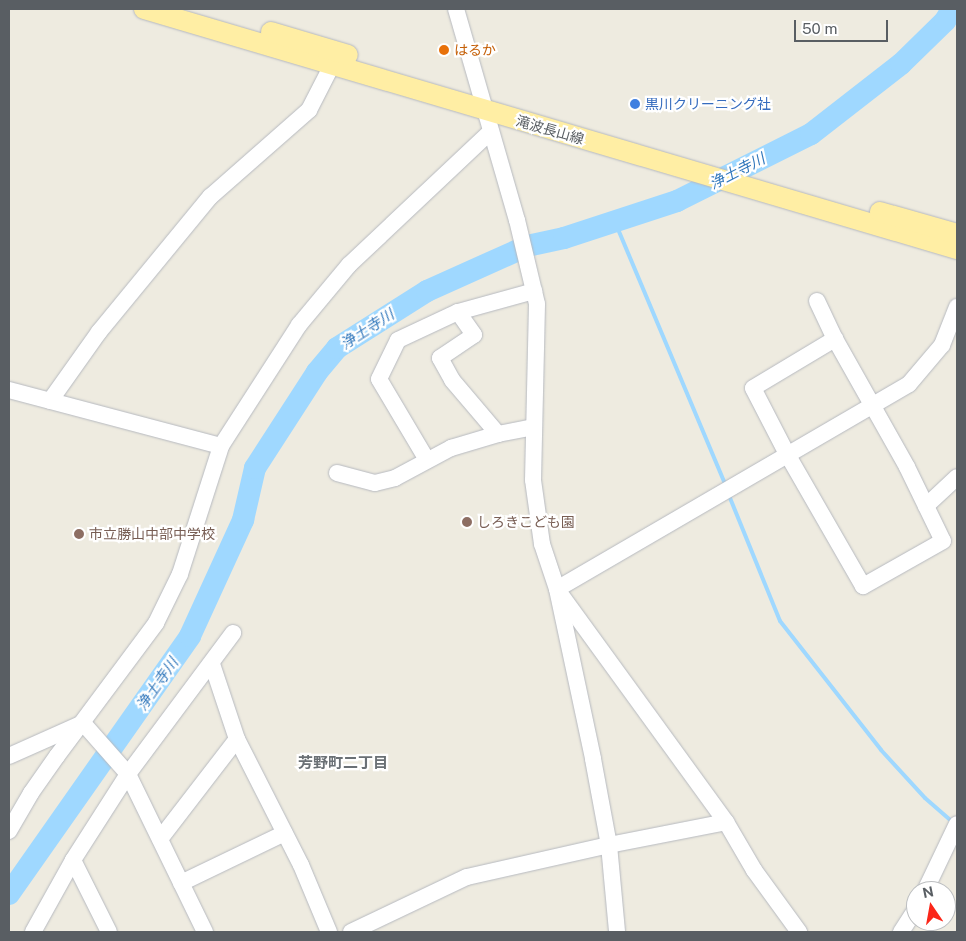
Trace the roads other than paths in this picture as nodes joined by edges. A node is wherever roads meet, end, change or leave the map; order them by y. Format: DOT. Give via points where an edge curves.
graph roads {
  1 [pos="144,9"];
  2 [pos="192,9"];
  3 [pos="456,9"];
  4 [pos="332,65"];
  5 [pos="483,103"];
  6 [pos="491,131"];
  7 [pos="783,192"];
  8 [pos="957,234"];
  9 [pos="957,249"];
  10 [pos="534,290"];
  11 [pos="817,301"];
  12 [pos="957,307"];
  13 [pos="458,312"];
  14 [pos="835,339"];
  15 [pos="9,390"];
  16 [pos="50,401"];
  17 [pos="872,403"];
  18 [pos="533,427"];
  19 [pos="498,434"];
  20 [pos="221,446"];
  21 [pos="787,454"];
  22 [pos="427,460"];
  23 [pos="337,473"];
  24 [pos="957,477"];
  25 [pos="926,506"];
  26 [pos="557,589"];
  27 [pos="233,633"];
  28 [pos="212,664"];
  29 [pos="83,723"];
  30 [pos="237,739"];
  31 [pos="9,756"];
  32 [pos="125,770"];
  33 [pos="726,822"];
  34 [pos="957,824"];
  35 [pos="9,831"];
  36 [pos="285,833"];
  37 [pos="160,839"];
  38 [pos="609,845"];
  39 [pos="73,860"];
  40 [pos="930,881"];
  41 [pos="181,883"];
  42 [pos="33,932"];
  43 [pos="109,932"];
  44 [pos="205,932"];
  45 [pos="329,932"];
  46 [pos="350,932"];
  47 [pos="617,932"];
  48 [pos="799,932"];
  1 -- 4 [label="main road, 滝波長山線"];
  2 -- 5 [label="main road, 滝波長山線"];
  3 -- 5 [label="street"];
  4 -- 5 [label="main road, 滝波長山線"];
  4 -- 16 [label="street" via="309,110 210,197 99,332"];
  5 -- 6 [label="street"];
  5 -- 7 [label="main road, 滝波長山線"];
  6 -- 10 [label="street"];
  6 -- 20 [label="street" via="349,265 299,325"];
  7 -- 8 [label="main road, 滝波長山線"];
  7 -- 9 [label="main road, 滝波長山線"];
  10 -- 13 [label="street"];
  10 -- 18 [label="street" via="537,304"];
  11 -- 14 [label="street"];
  12 -- 17 [label="street" via="942,345 909,384"];
  13 -- 19 [label="street" via="474,335 440,358 452,380"];
  13 -- 22 [label="street" via="398,340 379,379"];
  14 -- 17 [label="street"];
  14 -- 21 [label="street" via="753,388"];
  15 -- 16 [label="street"];
  16 -- 20 [label="street"];
  17 -- 21 [label="street"];
  17 -- 25 [label="street"];
  18 -- 19 [label="street"];
  18 -- 26 [label="street" via="533,480 542,544"];
  19 -- 22 [label="street" via="451,448"];
  20 -- 29 [label="street" via="180,574 156,623"];
  21 -- 25 [label="street" via="863,586 943,541"];
  21 -- 26 [label="street"];
  22 -- 23 [label="street" via="395,478 375,483"];
  24 -- 25 [label="street"];
  26 -- 33 [label="street"];
  26 -- 38 [label="street"];
  27 -- 28 [label="street"];
  28 -- 30 [label="street"];
  28 -- 32 [label="street"];
  29 -- 31 [label="street"];
  29 -- 32 [label="street"];
  29 -- 35 [label="street" via="32,793"];
  30 -- 36 [label="street"];
  30 -- 37 [label="street"];
  32 -- 37 [label="street"];
  32 -- 39 [label="street"];
  33 -- 38 [label="street"];
  33 -- 48 [label="street" via="754,870"];
  34 -- 40 [label="street"];
  36 -- 41 [label="street"];
  36 -- 45 [label="street"];
  37 -- 41 [label="street"];
  38 -- 46 [label="street" via="467,878"];
  38 -- 47 [label="street"];
  39 -- 42 [label="street"];
  39 -- 43 [label="street"];
  41 -- 44 [label="street"];
}
